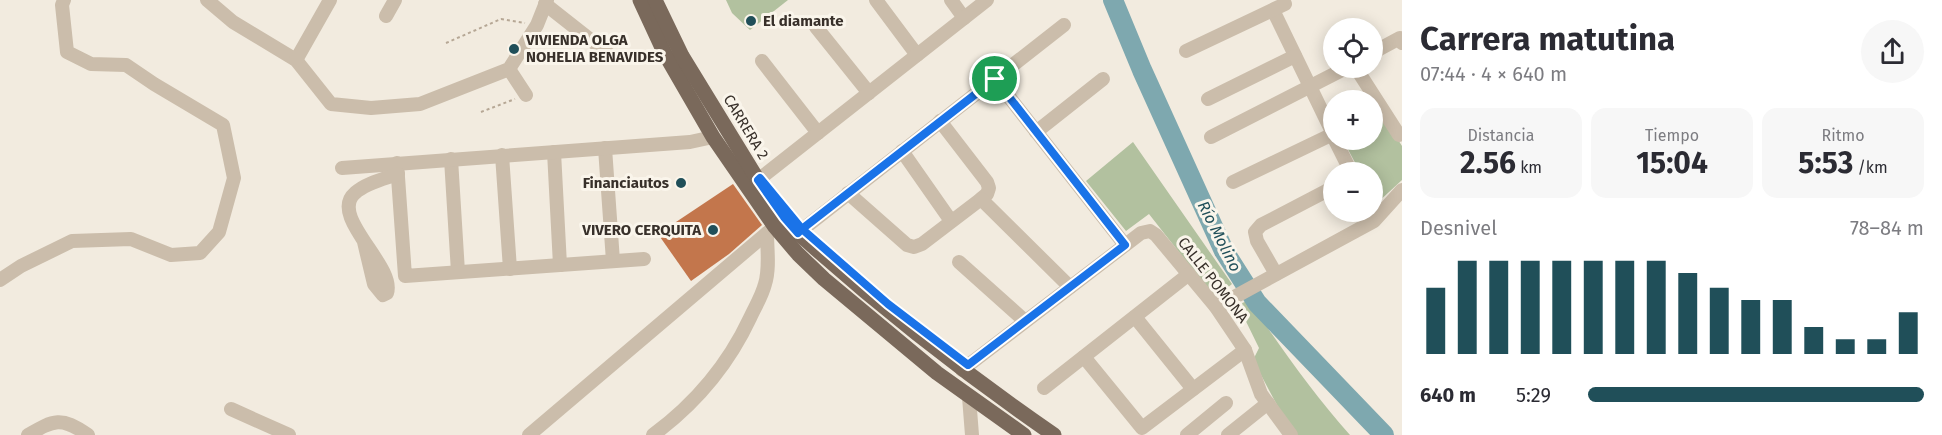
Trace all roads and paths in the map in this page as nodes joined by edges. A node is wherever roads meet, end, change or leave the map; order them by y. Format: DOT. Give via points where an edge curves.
graph roads {
  1 [pos="64,0"];
  2 [pos="207,0"];
  3 [pos="330,0"];
  4 [pos="396,0"];
  5 [pos="640,0"];
  6 [pos="655,0"];
  7 [pos="951,0"];
  8 [pos="987,0"];
  9 [pos="879,1"];
  10 [pos="546,2"];
  11 [pos="386,16"];
  12 [pos="964,18"];
  13 [pos="537,25"];
  14 [pos="1065,25"];
  15 [pos="816,27"];
  16 [pos="1401,41"];
  17 [pos="446,43"];
  18 [pos="1383,48"];
  19 [pos="1186,51"];
  20 [pos="917,55"];
  21 [pos="611,56"];
  22 [pos="1295,56"];
  23 [pos="296,60"];
  24 [pos="762,62"];
  25 [pos="509,69"];
  26 [pos="1327,78"];
  27 [pos="1362,78"];
  28 [pos="995,79"];
  29 [pos="1103,79"];
  30 [pos="1310,87"];
  31 [pos="869,93"];
  32 [pos="526,95"];
  33 [pos="1208,99"];
  34 [pos="481,112"];
  35 [pos="1323,114"];
  36 [pos="940,122"];
  37 [pos="1036,132"];
  38 [pos="818,133"];
  39 [pos="1398,135"];
  40 [pos="1211,137"];
  41 [pos="713,138"];
  42 [pos="1323,141"];
  43 [pos="605,148"];
  44 [pos="902,151"];
  45 [pos="554,152"];
  46 [pos="502,155"];
  47 [pos="450,159"];
  48 [pos="342,168"];
  49 [pos="397,168"];
  50 [pos="758,180"];
  51 [pos="1233,182"];
  52 [pos="1402,190"];
  53 [pos="848,193"];
  54 [pos="1323,193"];
  55 [pos="981,199"];
  56 [pos="1383,206"];
  57 [pos="951,221"];
  58 [pos="1362,222"];
  59 [pos="771,230"];
  60 [pos="798,233"];
  61 [pos="364,242"];
  62 [pos="1125,245"];
  63 [pos="644,259"];
  64 [pos="614,261"];
  65 [pos="959,262"];
  66 [pos="560,265"];
  67 [pos="510,269"];
  68 [pos="458,272"];
  69 [pos="1189,274"];
  70 [pos="1276,274"];
  71 [pos="0,280"];
  72 [pos="1070,287"];
  73 [pos="1216,307"];
  74 [pos="1135,317"];
  75 [pos="1025,321"];
  76 [pos="1245,350"];
  77 [pos="1084,357"];
  78 [pos="962,370"];
  79 [pos="1044,388"];
  80 [pos="1193,389"];
  81 [pos="969,397"];
  82 [pos="1226,403"];
  83 [pos="1268,403"];
  84 [pos="231,409"];
  85 [pos="28,435"];
  86 [pos="88,435"];
  87 [pos="290,435"];
  88 [pos="529,435"];
  89 [pos="653,435"];
  90 [pos="972,435"];
  91 [pos="1024,435"];
  92 [pos="1054,435"];
  93 [pos="1187,435"];
  94 [pos="1228,435"];
  95 [pos="1291,435"];
  1 -- 71 [label="street" via="67,52 91,64 126,65 223,125 234,178 219,232 200,253 171,255 131,239 72,241"];
  2 -- 23 [label="street" via="233,22"];
  3 -- 23 [label="street"];
  4 -- 11 [label="street"];
  5 -- 41 [label="main road, CARRERA 2" via="665,54"];
  6 -- 50 [label="main road, CARRERA 2" via="682,56"];
  7 -- 12 [label="street"];
  8 -- 12 [label="street"];
  9 -- 20 [label="street"];
  10 -- 13 [label="street"];
  10 -- 21 [label="street"];
  12 -- 20 [label="street"];
  13 -- 17 [label="path" via="501,19"];
  13 -- 25 [label="street"];
  14 -- 28 [label="street"];
  15 -- 31 [label="street"];
  16 -- 18 [label="street"];
  19 -- 22 [label="street" via="1279,7"];
  20 -- 31 [label="street"];
  22 -- 30 [label="street"];
  22 -- 33 [label="street"];
  23 -- 25 [label="street" via="332,104 371,108 420,104"];
  24 -- 38 [label="street"];
  25 -- 32 [label="street"];
  26 -- 30 [label="street"];
  27 -- 39 [label="street"];
  28 -- 36 [label="street"];
  28 -- 37 [label="street"];
  29 -- 37 [label="street"];
  30 -- 35 [label="street"];
  30 -- 40 [label="street"];
  31 -- 38 [label="street"];
  32 -- 34 [label="path"];
  36 -- 44 [label="street"];
  36 -- 55 [label="street" via="987,182 987,194"];
  37 -- 62 [label="street"];
  38 -- 50 [label="street"];
  41 -- 43 [label="street"];
  41 -- 59 [label="main road, CARRERA 2"];
  42 -- 51 [label="street"];
  43 -- 45 [label="street"];
  43 -- 64 [label="street"];
  44 -- 53 [label="street"];
  44 -- 57 [label="street"];
  45 -- 46 [label="street"];
  45 -- 66 [label="street"];
  46 -- 47 [label="street"];
  46 -- 67 [label="street"];
  47 -- 49 [label="street"];
  47 -- 68 [label="street"];
  48 -- 49 [label="street"];
  49 -- 61 [label="street" via="350,199 352,222"];
  49 -- 68 [label="street" via="405,276"];
  50 -- 60 [label="main road, CARRERA 2"];
  52 -- 56 [label="street"];
  53 -- 57 [label="street" via="914,247"];
  53 -- 60 [label="street"];
  54 -- 70 [label="street" via="1261,225 1255,232"];
  55 -- 57 [label="street"];
  55 -- 72 [label="street"];
  58 -- 70 [label="street"];
  59 -- 81 [label="main road, CARRERA 2" via="824,279"];
  59 -- 88 [label="street"];
  59 -- 89 [label="street" via="765,283 737,345 712,380"];
  60 -- 78 [label="main road, CARRERA 2"];
  62 -- 69 [label="street, CALLE POMONA" via="1150,231"];
  62 -- 72 [label="street, CALLE POMONA"];
  63 -- 64 [label="street"];
  64 -- 66 [label="street"];
  65 -- 75 [label="street"];
  66 -- 67 [label="street"];
  67 -- 68 [label="street"];
  69 -- 73 [label="street, CALLE POMONA"];
  69 -- 74 [label="street"];
  70 -- 73 [label="street"];
  72 -- 75 [label="street, CALLE POMONA"];
  73 -- 76 [label="street, CALLE POMONA"];
  74 -- 77 [label="street"];
  74 -- 80 [label="street"];
  75 -- 78 [label="street, CALLE POMONA"];
  76 -- 80 [label="street"];
  76 -- 83 [label="street, CALLE POMONA"];
  77 -- 79 [label="street"];
  77 -- 80 [label="street" via="1142,428"];
  78 -- 92 [label="main road, CARRERA 2"];
  81 -- 90 [label="street"];
  81 -- 91 [label="main road, CARRERA 2"];
  82 -- 93 [label="street"];
  83 -- 94 [label="street"];
  83 -- 95 [label="street, CALLE POMONA"];
  84 -- 87 [label="street"];
  85 -- 86 [label="street" via="52,421 75,425"];
}
